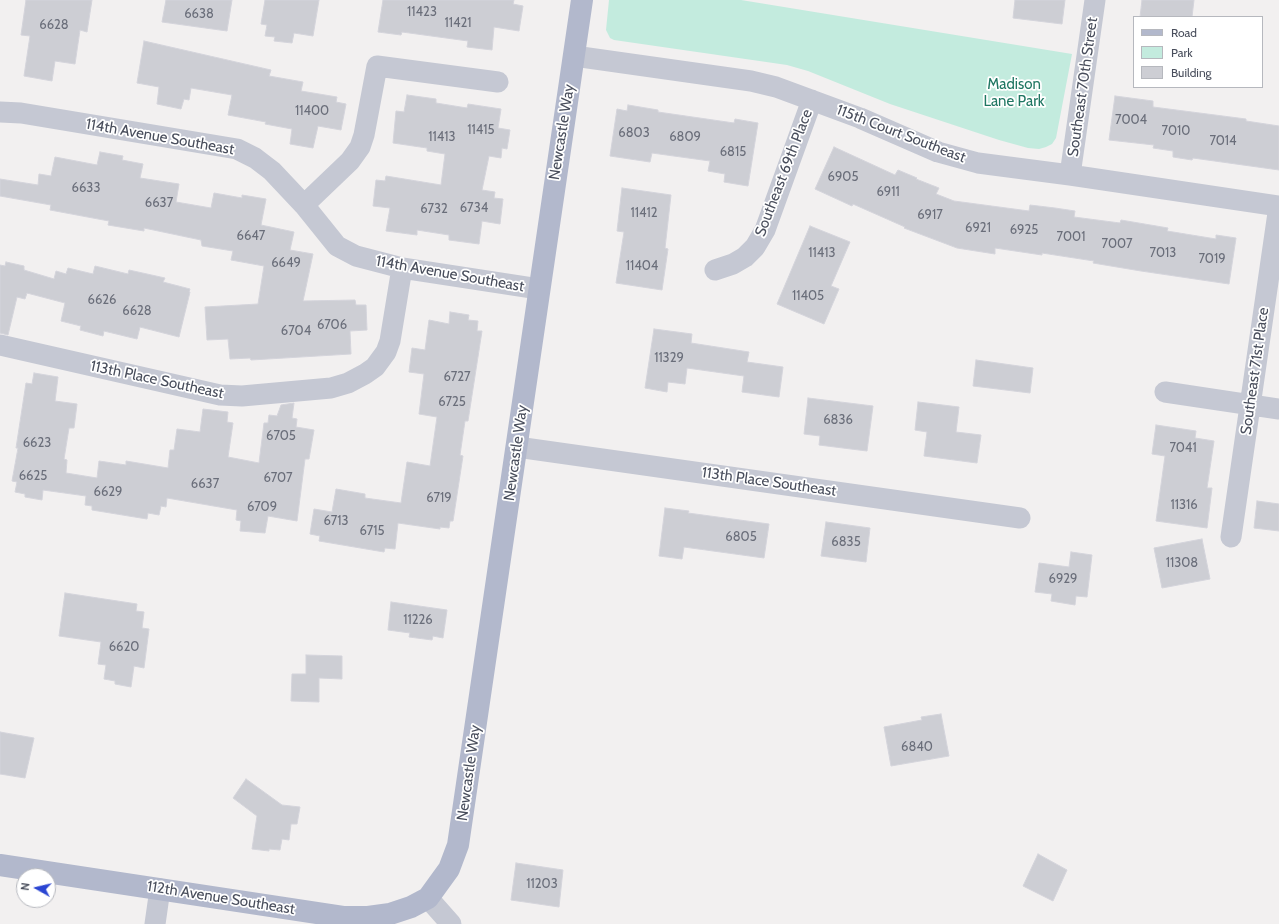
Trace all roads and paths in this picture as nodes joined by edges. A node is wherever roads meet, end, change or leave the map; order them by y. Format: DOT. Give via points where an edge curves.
graph roads {
  1 [pos="582,0"];
  2 [pos="1095,0"];
  3 [pos="574,56"];
  4 [pos="498,82"];
  5 [pos="812,100"];
  6 [pos="0,112"];
  7 [pos="1070,175"];
  8 [pos="304,205"];
  9 [pos="1279,206"];
  10 [pos="402,268"];
  11 [pos="715,270"];
  12 [pos="539,289"];
  13 [pos="0,345"];
  14 [pos="1165,392"];
  15 [pos="1250,405"];
  16 [pos="1279,409"];
  17 [pos="517,447"];
  18 [pos="1020,518"];
  19 [pos="1231,537"];
  20 [pos="0,865"];
  21 [pos="160,889"];
  22 [pos="428,898"];
  23 [pos="155,924"];
  24 [pos="451,924"];
  1 -- 3 [label="main road, Newcastle Way"];
  2 -- 7 [label="street, Southeast 70th Street"];
  3 -- 5 [label="street, 115th Court Southeast" via="751,81"];
  3 -- 12 [label="main road, Newcastle Way"];
  4 -- 8 [label="street" via="377,66 360,147 350,161"];
  5 -- 7 [label="street, 115th Court Southeast" via="938,152 978,163"];
  5 -- 11 [label="street, Southeast 69th Place" via="765,230 755,247 745,257"];
  6 -- 8 [label="street, 114th Avenue Southeast" via="28,114 237,149 272,171"];
  7 -- 9 [label="street, 115th Court Southeast"];
  8 -- 10 [label="street, 114th Avenue Southeast" via="337,246 356,256"];
  9 -- 15 [label="street, Southeast 71st Place"];
  10 -- 12 [label="street, 114th Avenue Southeast"];
  10 -- 13 [label="street, 113th Place Southeast" via="390,342 386,352 375,367 365,374 331,388 242,396 220,395"];
  12 -- 17 [label="main road, Newcastle Way"];
  14 -- 15 [label="street"];
  15 -- 16 [label="street"];
  15 -- 19 [label="street, Southeast 71st Place"];
  17 -- 18 [label="street, 113th Place Southeast"];
  17 -- 22 [label="main road, Newcastle Way" via="458,844 449,870"];
  20 -- 21 [label="main road, 112th Avenue Southeast"];
  21 -- 22 [label="main road, 112th Avenue Southeast" via="343,917 390,914"];
  21 -- 23 [label="street"];
  22 -- 24 [label="street"];
}
